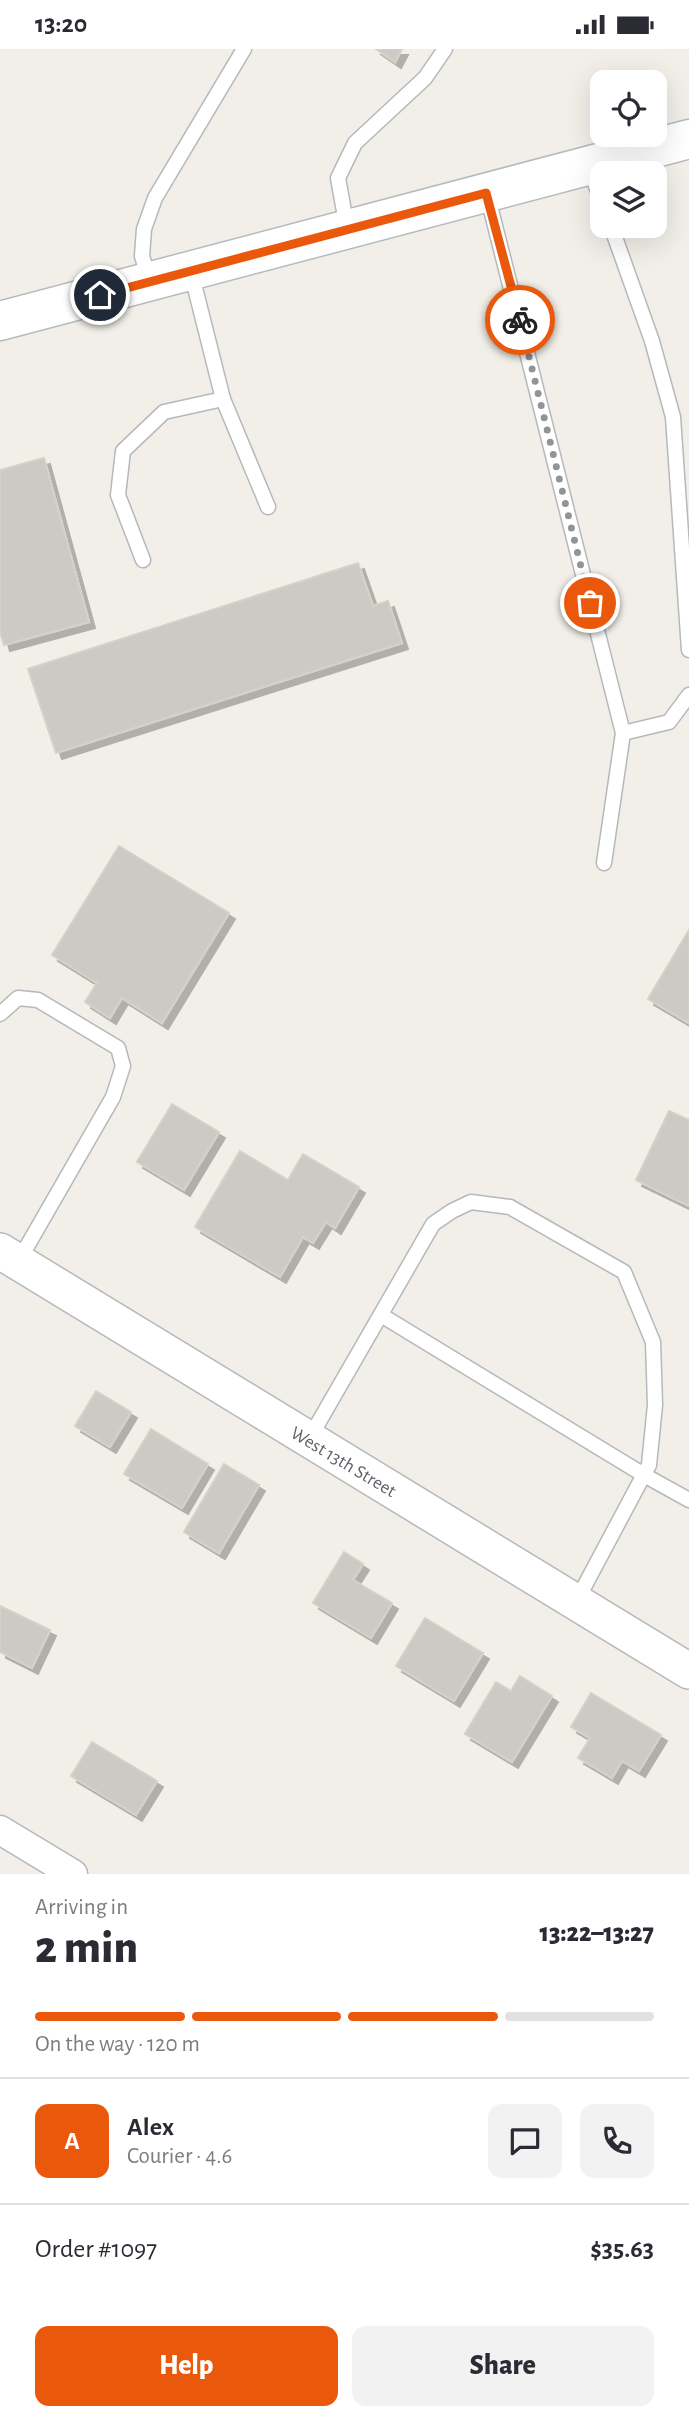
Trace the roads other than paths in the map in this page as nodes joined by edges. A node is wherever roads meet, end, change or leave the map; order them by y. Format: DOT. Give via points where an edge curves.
graph roads {
  1 [pos="244,49"];
  2 [pos="445,49"];
  3 [pos="689,139"];
  4 [pos="589,165"];
  5 [pos="590,168"];
  6 [pos="486,193"];
  7 [pos="347,229"];
  8 [pos="615,238"];
  9 [pos="191,271"];
  10 [pos="149,282"];
  11 [pos="0,321"];
  12 [pos="223,399"];
  13 [pos="268,507"];
  14 [pos="143,560"];
  15 [pos="689,650"];
  16 [pos="689,695"];
  17 [pos="623,733"];
  18 [pos="604,863"];
  19 [pos="0,1014"];
  20 [pos="9,1256"];
  21 [pos="381,1315"];
  22 [pos="309,1439"];
  23 [pos="644,1475"];
  24 [pos="689,1500"];
  25 [pos="576,1602"];
  26 [pos="689,1671"];
  27 [pos="0,1830"];
  28 [pos="73,1874"];
  1 -- 10 [label="lane" via="155,198 144,229 142,256"];
  2 -- 7 [label="lane" via="425,78 355,143 338,178"];
  3 -- 4 [label="main road"];
  4 -- 5 [label="lane"];
  4 -- 6 [label="main road"];
  6 -- 7 [label="main road"];
  6 -- 17 [label="lane"];
  7 -- 9 [label="main road"];
  8 -- 15 [label="lane" via="673,417"];
  9 -- 10 [label="main road"];
  9 -- 12 [label="lane"];
  10 -- 11 [label="main road"];
  12 -- 13 [label="lane"];
  12 -- 14 [label="lane" via="164,412 123,451 118,495"];
  16 -- 17 [label="lane" via="669,722"];
  17 -- 18 [label="lane"];
  19 -- 20 [label="lane" via="18,998 38,1000 117,1048 123,1066 113,1097"];
  20 -- 22 [label="street, West 13th Street"];
  21 -- 22 [label="lane"];
  21 -- 23 [label="lane"];
  21 -- 23 [label="lane" via="433,1224 471,1202 510,1207 624,1272 653,1342 655,1405"];
  22 -- 25 [label="street, West 13th Street"];
  23 -- 24 [label="lane"];
  23 -- 25 [label="lane"];
  25 -- 26 [label="street, West 13th Street"];
  27 -- 28 [label="street"];
}
